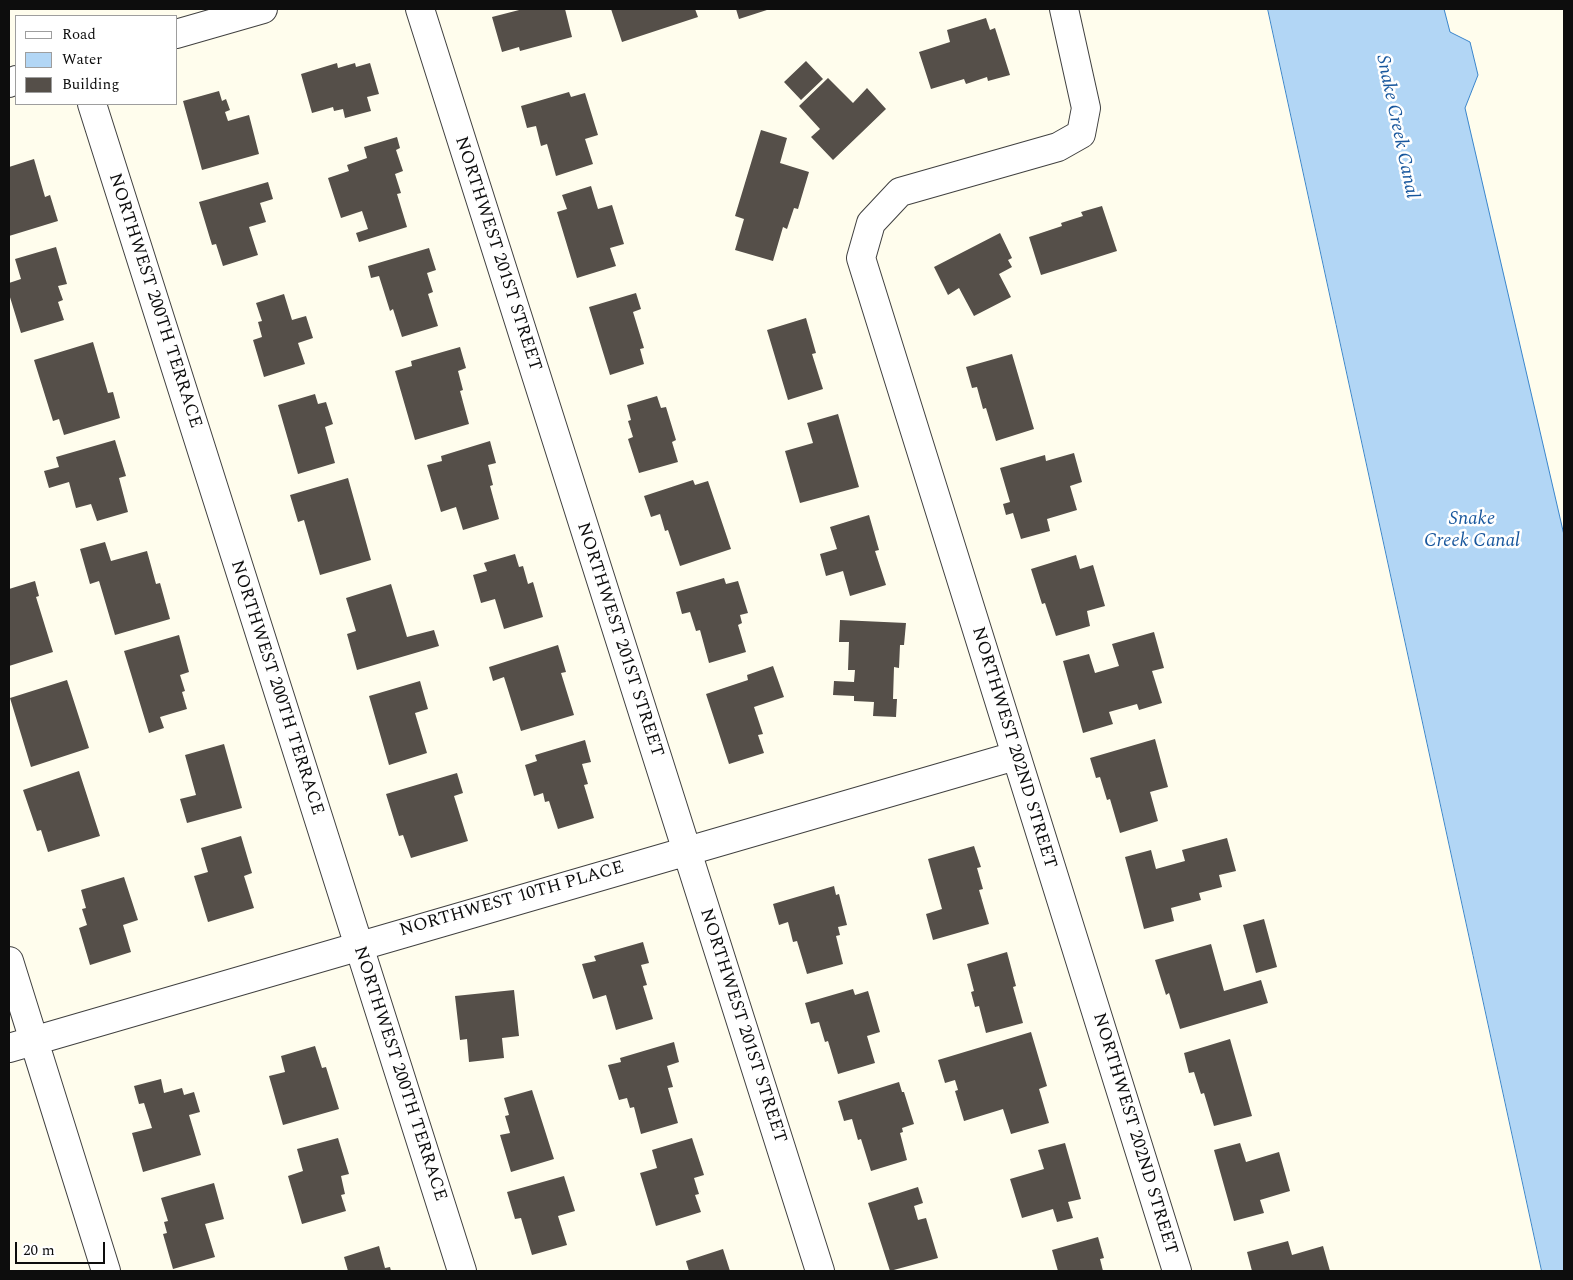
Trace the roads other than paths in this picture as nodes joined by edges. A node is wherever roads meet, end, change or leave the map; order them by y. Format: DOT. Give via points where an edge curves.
graph roads {
  1 [pos="263,9"];
  2 [pos="420,9"];
  3 [pos="1064,9"];
  4 [pos="178,33"];
  5 [pos="92,105"];
  6 [pos="1015,756"];
  7 [pos="686,850"];
  8 [pos="358,945"];
  9 [pos="9,961"];
  10 [pos="34,1040"];
  11 [pos="9,1048"];
  12 [pos="106,1271"];
  13 [pos="462,1271"];
  14 [pos="820,1271"];
  15 [pos="1177,1271"];
  1 -- 4 [label="street"];
  2 -- 7 [label="street, NORTHWEST 201ST STREET"];
  3 -- 6 [label="street, NORTHWEST 202ND STREET" via="1086,108 1081,134 1058,147 900,192 871,223 861,258"];
  5 -- 8 [label="street, NORTHWEST 200TH TERRACE"];
  6 -- 7 [label="street, NORTHWEST 10TH PLACE"];
  6 -- 15 [label="street, NORTHWEST 202ND STREET"];
  7 -- 8 [label="street, NORTHWEST 10TH PLACE"];
  7 -- 14 [label="street, NORTHWEST 201ST STREET"];
  8 -- 10 [label="street, NORTHWEST 10TH PLACE"];
  8 -- 13 [label="street, NORTHWEST 200TH TERRACE"];
  9 -- 10 [label="street"];
  10 -- 11 [label="street, NORTHWEST 10TH PLACE"];
  10 -- 12 [label="street"];
}
